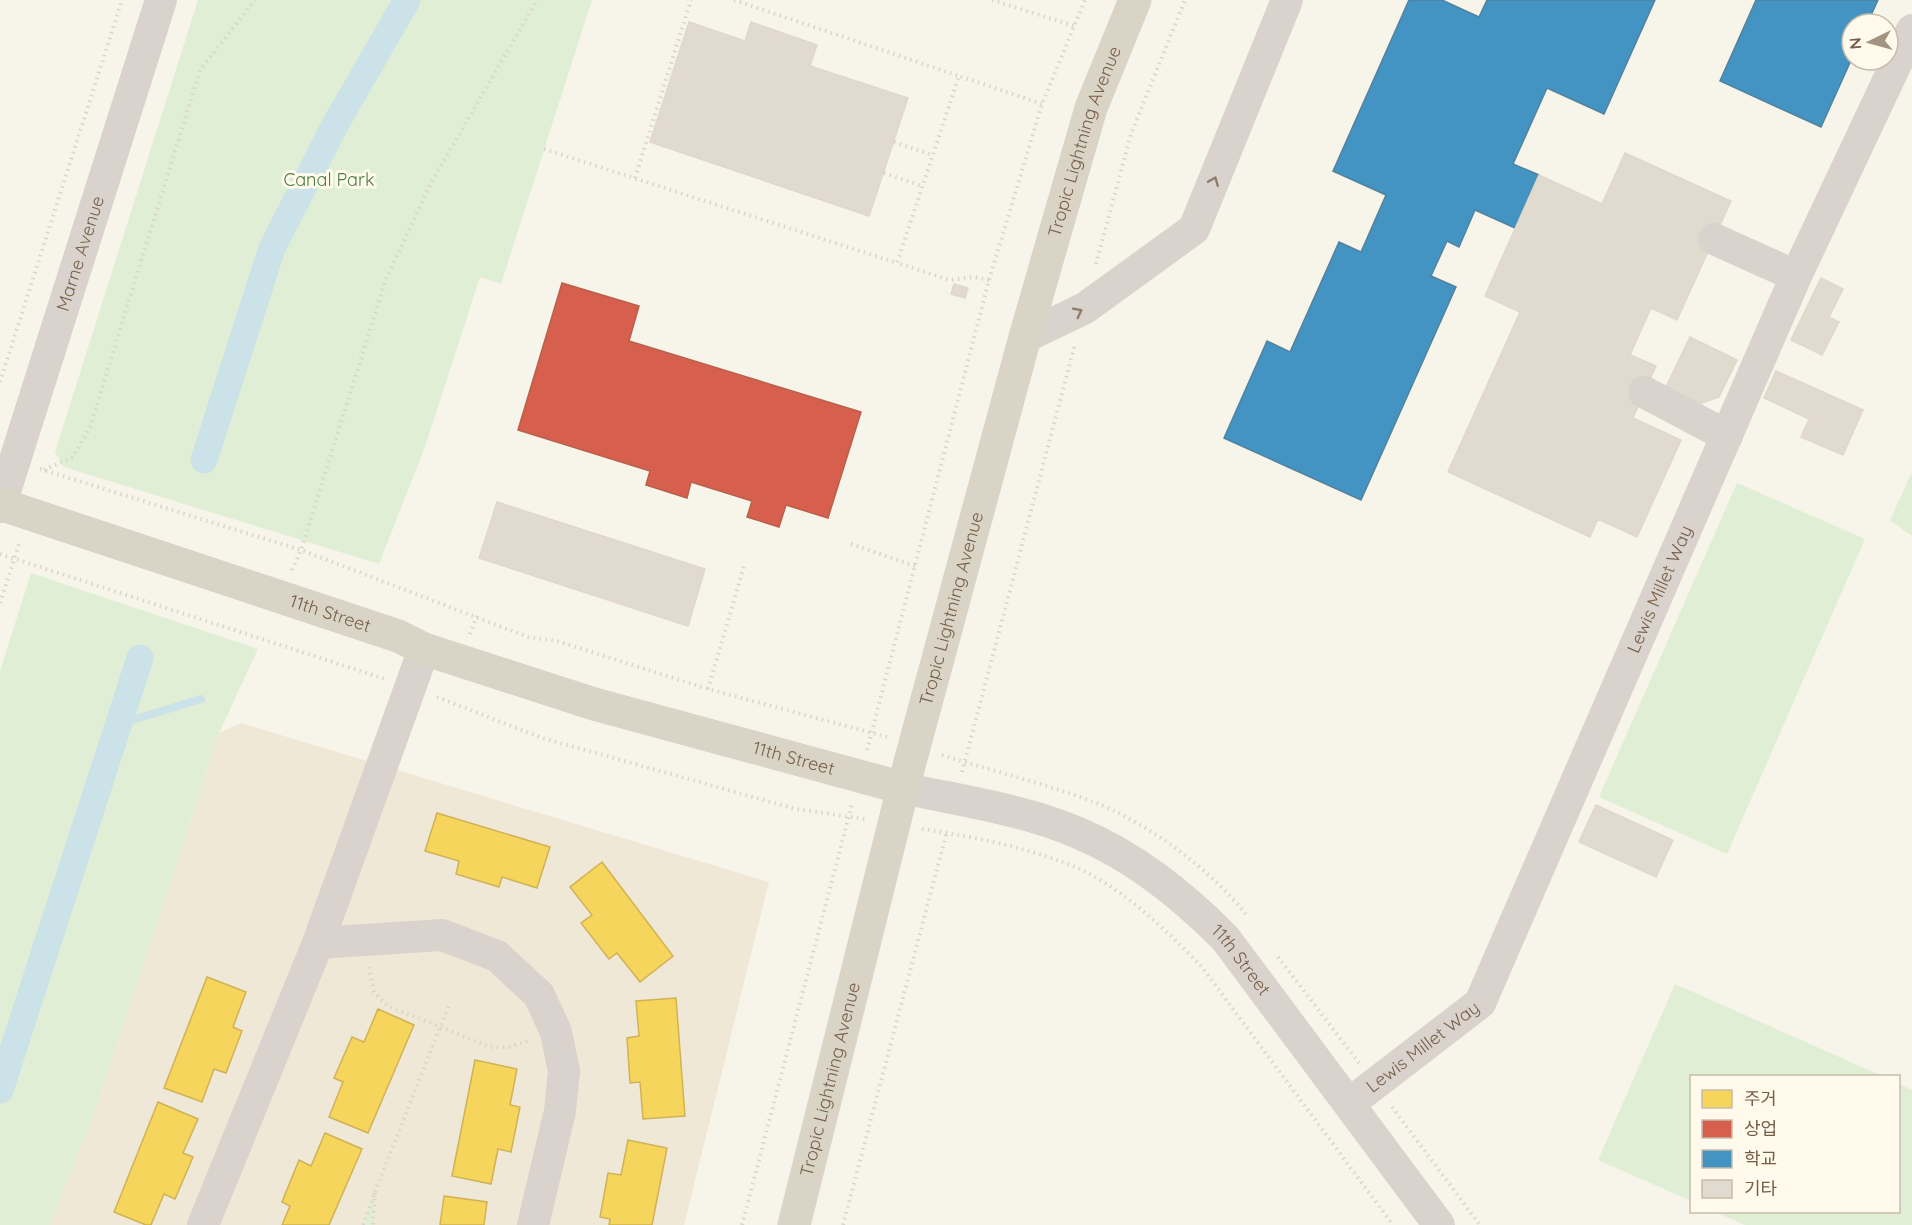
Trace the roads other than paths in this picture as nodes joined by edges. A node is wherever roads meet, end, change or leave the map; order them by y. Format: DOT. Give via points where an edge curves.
graph roads {
  1 [pos="161,0"];
  2 [pos="1135,0"];
  3 [pos="1287,0"];
  4 [pos="1912,30"];
  5 [pos="1714,239"];
  6 [pos="1796,276"];
  7 [pos="1025,337"];
  8 [pos="1644,392"];
  9 [pos="1727,436"];
  10 [pos="0,505"];
  11 [pos="424,649"];
  12 [pos="903,788"];
  13 [pos="318,943"];
  14 [pos="1350,1103"];
  15 [pos="203,1225"];
  16 [pos="533,1225"];
  17 [pos="794,1225"];
  18 [pos="1439,1225"];
  1 -- 10 [label="street, Marne Avenue" via="30,464"];
  2 -- 7 [label="main road, Tropic Lightning Avenue" via="1091,108"];
  7 -- 3 [label="street, one-way" via="1085,308 1194,229"];
  4 -- 6 [label="street, Lewis Millet Way"];
  5 -- 6 [label="street"];
  6 -- 9 [label="street, Lewis Millet Way"];
  7 -- 12 [label="main road, Tropic Lightning Avenue"];
  8 -- 9 [label="street"];
  9 -- 14 [label="street, Lewis Millet Way" via="1480,1003"];
  10 -- 11 [label="main road, 11th Street" via="398,636"];
  11 -- 12 [label="main road, 11th Street" via="594,704"];
  11 -- 13 [label="street"];
  12 -- 14 [label="street, 11th Street" via="1025,814 1076,832 1134,862 1186,900 1225,938"];
  12 -- 17 [label="main road, Tropic Lightning Avenue"];
  13 -- 15 [label="street"];
  13 -- 16 [label="street" via="442,935 497,956 539,995 556,1032 564,1071"];
  14 -- 18 [label="street, 11th Street"];
}
